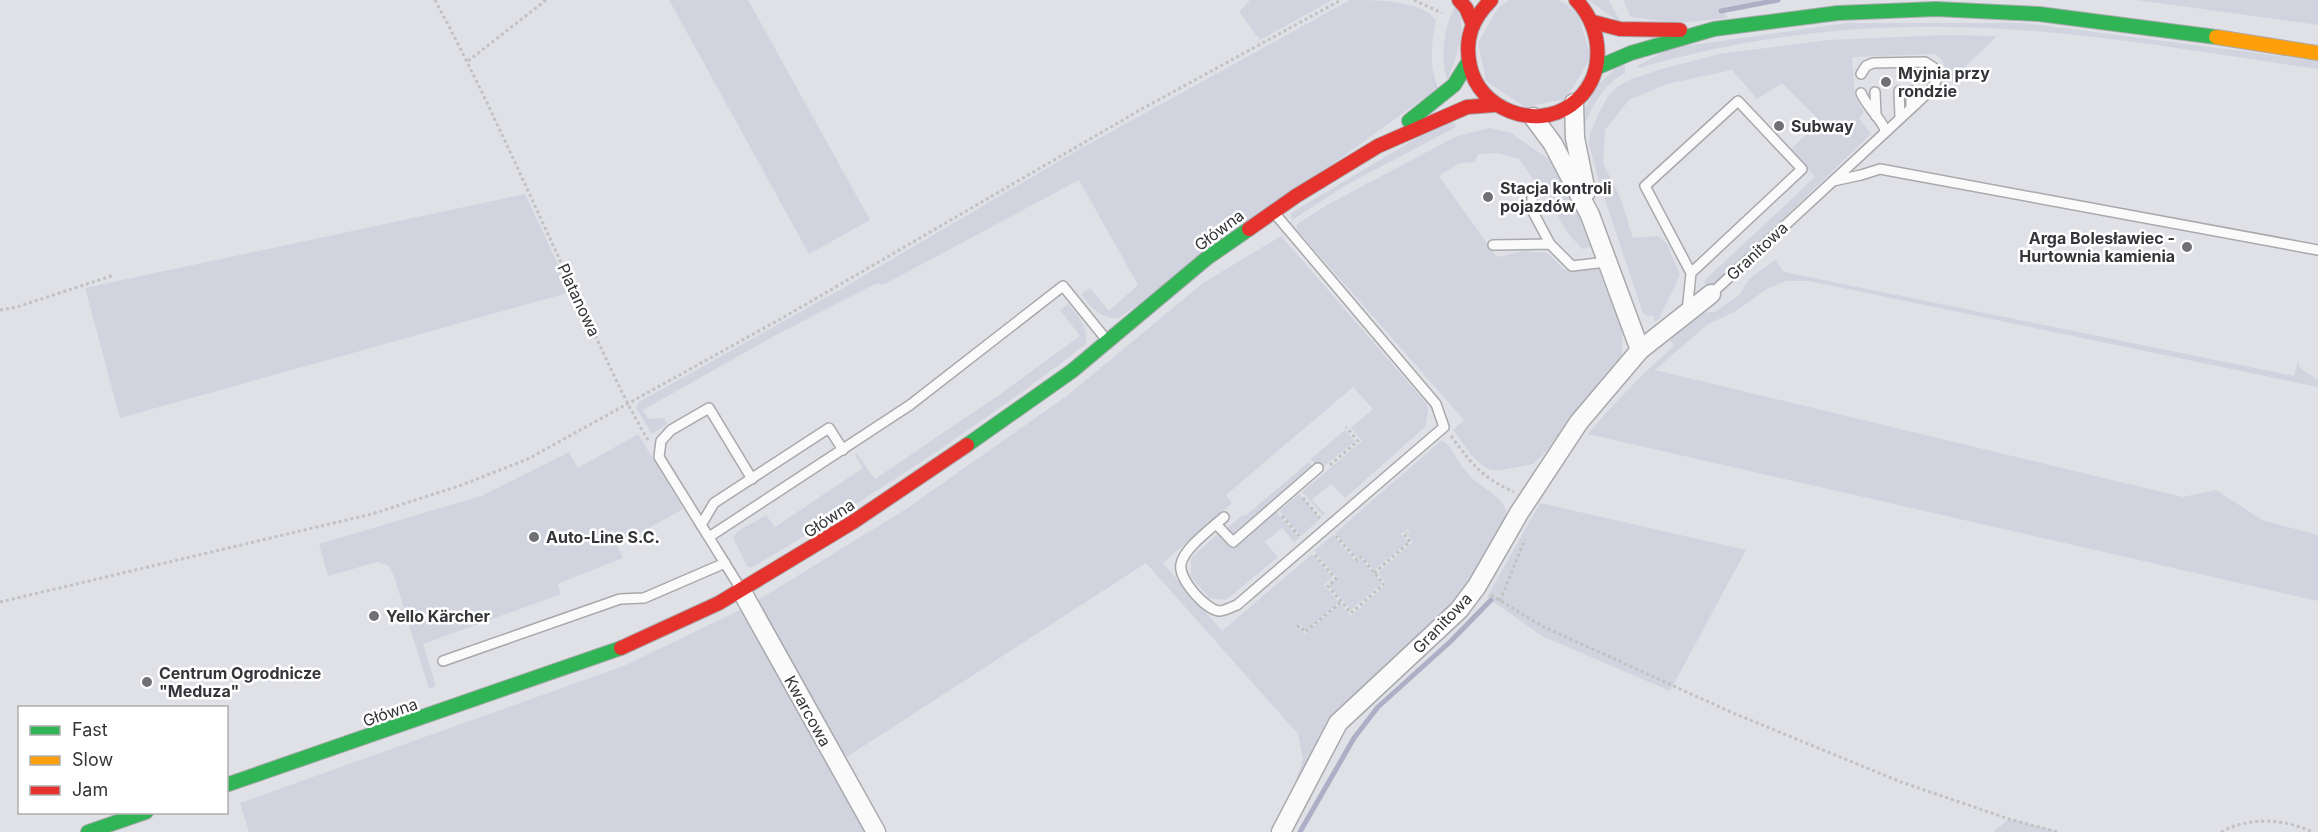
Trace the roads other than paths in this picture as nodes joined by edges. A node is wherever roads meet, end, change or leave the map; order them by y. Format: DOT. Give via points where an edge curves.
graph roads {
  1 [pos="1459,0"];
  2 [pos="1491,0"];
  3 [pos="1576,0"];
  4 [pos="1472,22"];
  5 [pos="1593,22"];
  6 [pos="1703,31"];
  7 [pos="2318,52"];
  8 [pos="1898,62"];
  9 [pos="1911,62"];
  10 [pos="1873,63"];
  11 [pos="1467,64"];
  12 [pos="1596,68"];
  13 [pos="1911,72"];
  14 [pos="1874,73"];
  15 [pos="1899,73"];
  16 [pos="1861,74"];
  17 [pos="1899,91"];
  18 [pos="1911,91"];
  19 [pos="1875,92"];
  20 [pos="1861,93"];
  21 [pos="1574,103"];
  22 [pos="1494,105"];
  23 [pos="1911,108"];
  24 [pos="1876,116"];
  25 [pos="1533,117"];
  26 [pos="1900,117"];
  27 [pos="1884,133"];
  28 [pos="1378,146"];
  29 [pos="1833,181"];
  30 [pos="1532,190"];
  31 [pos="1273,211"];
  32 [pos="1590,215"];
  33 [pos="1550,244"];
  34 [pos="1493,245"];
  35 [pos="2318,250"];
  36 [pos="1606,262"];
  37 [pos="1691,273"];
  38 [pos="1711,294"];
  39 [pos="1687,314"];
  40 [pos="1108,341"];
  41 [pos="1640,350"];
  42 [pos="843,450"];
  43 [pos="1318,468"];
  44 [pos="752,479"];
  45 [pos="1224,517"];
  46 [pos="1216,524"];
  47 [pos="701,525"];
  48 [pos="709,537"];
  49 [pos="725,563"];
  50 [pos="741,590"];
  51 [pos="443,660"];
  52 [pos="228,784"];
  53 [pos="143,814"];
  54 [pos="88,832"];
  55 [pos="876,832"];
  56 [pos="1281,832"];
  1 -- 4 [label="main road"];
  2 -- 4 [label="main road"];
  3 -- 5 [label="main road"];
  4 -- 11 [label="main road"];
  5 -- 6 [label="main road" via="1620,29"];
  5 -- 12 [label="main road" via="1599,45"];
  6 -- 7 [label="main road" via="1838,13 1936,9 2115,23"];
  6 -- 12 [label="main road" via="1615,58"];
  8 -- 9 [label="lane"];
  8 -- 10 [label="lane"];
  8 -- 15 [label="lane"];
  9 -- 13 [label="lane"];
  9 -- 23 [label="lane, Granitowa" via="1925,62 1933,67 1936,81"];
  10 -- 14 [label="lane"];
  10 -- 16 [label="lane"];
  11 -- 22 [label="main road" via="1477,87"];
  11 -- 28 [label="main road, Główna" via="1454,85"];
  12 -- 21 [label="main road" via="1591,82"];
  17 -- 26 [label="lane"];
  18 -- 23 [label="lane"];
  19 -- 24 [label="lane"];
  20 -- 24 [label="lane"];
  21 -- 25 [label="main road" via="1560,111"];
  21 -- 32 [label="street" via="1575,138"];
  22 -- 25 [label="main road"];
  22 -- 28 [label="main road, Główna" via="1467,107"];
  23 -- 26 [label="lane, Granitowa"];
  24 -- 27 [label="lane" via="1886,129"];
  25 -- 32 [label="street" via="1553,144"];
  26 -- 27 [label="lane, Granitowa"];
  27 -- 29 [label="lane, Granitowa"];
  28 -- 31 [label="main road, Główna"];
  29 -- 35 [label="lane" via="1880,169"];
  29 -- 38 [label="lane, Granitowa"];
  30 -- 33 [label="lane" via="1532,210"];
  31 -- 40 [label="main road, Główna" via="1207,258"];
  31 -- 46 [label="lane" via="1436,404 1444,427 1237,605 1222,611 1208,608 1184,580 1180,566 1185,552"];
  32 -- 36 [label="street"];
  33 -- 34 [label="lane"];
  33 -- 36 [label="lane" via="1572,266"];
  36 -- 41 [label="street"];
  37 -- 37 [label="lane" via="1645,186 1738,101 1802,169"];
  37 -- 39 [label="lane"];
  38 -- 39 [label="street, Granitowa"];
  39 -- 41 [label="street, Granitowa"];
  40 -- 42 [label="lane" via="1063,286 910,405"];
  40 -- 50 [label="main road, Główna" via="942,462 844,528"];
  41 -- 56 [label="street, Granitowa" via="1580,422 1459,610 1338,723"];
  42 -- 44 [label="lane" via="829,428"];
  42 -- 48 [label="lane"];
  43 -- 46 [label="lane" via="1233,542"];
  44 -- 47 [label="lane" via="714,503"];
  44 -- 47 [label="lane" via="709,408 671,430 661,441 659,457"];
  45 -- 46 [label="lane"];
  47 -- 48 [label="lane"];
  48 -- 49 [label="lane"];
  49 -- 50 [label="lane"];
  49 -- 51 [label="lane" via="644,598 620,599"];
  50 -- 52 [label="main road, Główna" via="622,648"];
  50 -- 55 [label="street, Kwarcowa"];
  53 -- 54 [label="main road"];
}
